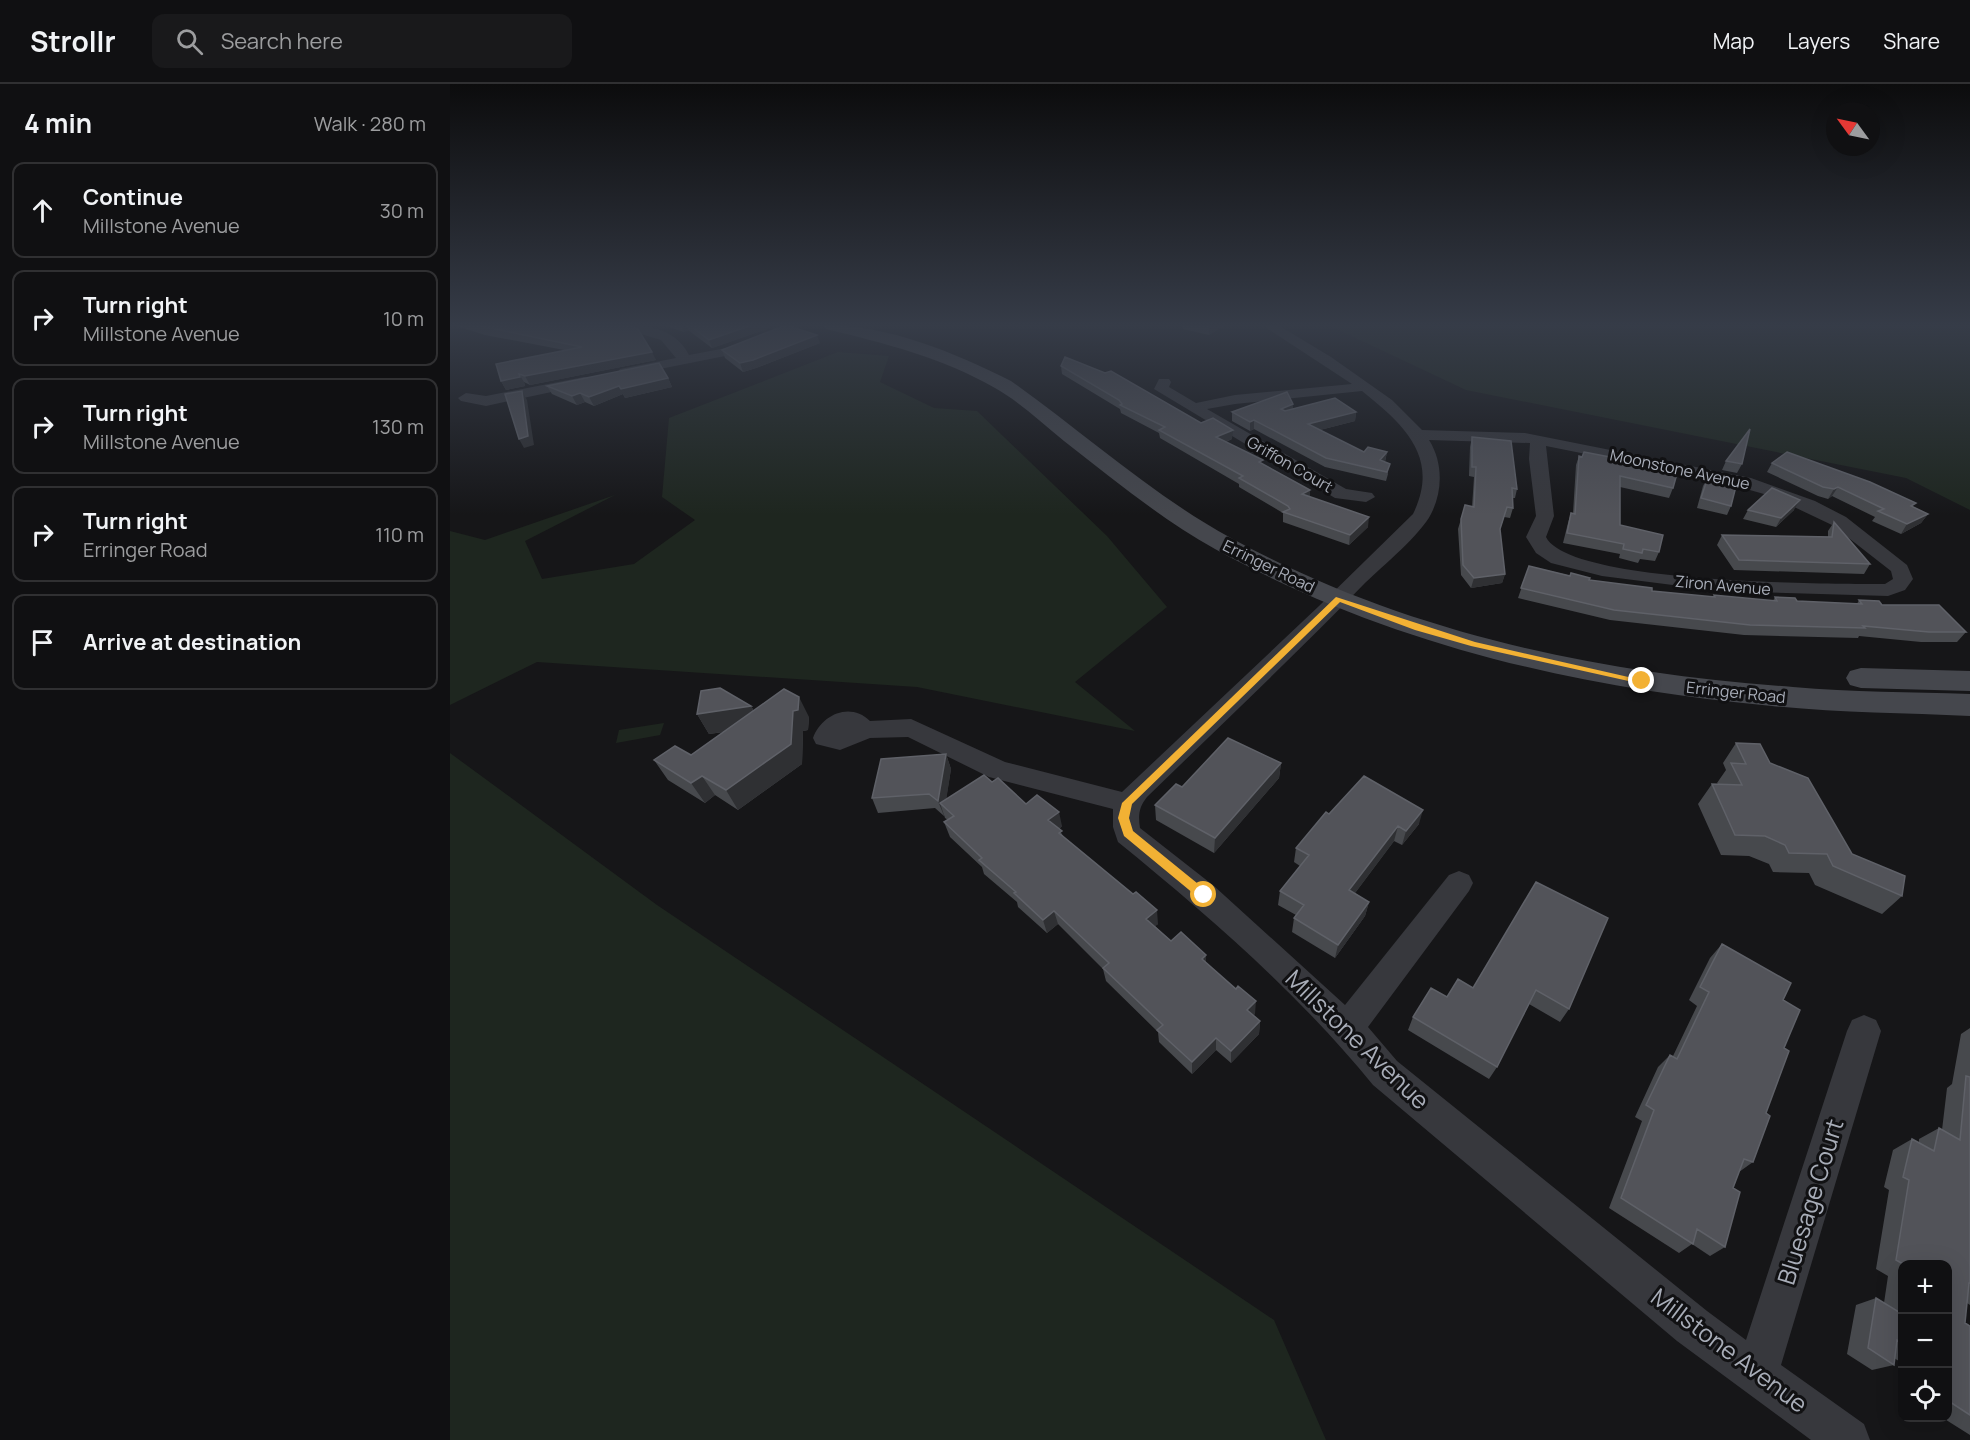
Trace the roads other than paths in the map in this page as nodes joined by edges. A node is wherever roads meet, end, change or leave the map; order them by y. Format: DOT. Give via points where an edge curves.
graph roads {
  1 [pos="547,388"];
  2 [pos="1008,388"];
  3 [pos="1033,388"];
  4 [pos="1161,388"];
  5 [pos="1353,388"];
  6 [pos="1364,388"];
  7 [pos="466,398"];
  8 [pos="1193,408"];
  9 [pos="1418,435"];
  10 [pos="1539,440"];
  11 [pos="1366,497"];
  12 [pos="1898,586"];
  13 [pos="1346,592"];
  14 [pos="1970,681"];
  15 [pos="1970,705"];
  16 [pos="864,730"];
  17 [pos="1137,791"];
  18 [pos="1459,883"];
  19 [pos="1347,1028"];
  20 [pos="1864,1031"];
  21 [pos="1757,1373"];
  22 [pos="1848,1440"];
  1 -- 7 [label="street" via="486,401"];
  2 -- 13 [label="main road, Erringer Road" via="1198,529 1258,564"];
  3 -- 13 [label="main road, Erringer Road" via="1200,509"];
  4 -- 8 [label="street, Griffon Court"];
  5 -- 8 [label="street" via="1233,398"];
  6 -- 9 [label="street"];
  8 -- 11 [label="street, Griffon Court" via="1341,494"];
  9 -- 10 [label="street, Moonstone Avenue"];
  9 -- 13 [label="street" via="1431,468 1429,501 1408,531"];
  10 -- 12 [label="street, Moonstone Avenue" via="1737,479 1798,499 1875,545 1900,569 1903,579"];
  10 -- 12 [label="street, Ziron Avenue" via="1537,459 1545,516 1536,537 1550,555 1597,569 1723,586 1888,590"];
  13 -- 14 [label="main road, Erringer Road" via="1498,632 1667,666 1815,677"];
  13 -- 15 [label="main road, Erringer Road" via="1418,628 1474,645 1642,681 1774,697"];
  13 -- 17 [label="street"];
  16 -- 17 [label="street" via="911,728 998,770"];
  17 -- 19 [label="street, Millstone Avenue" via="1124,818 1128,834 1204,895"];
  18 -- 19 [label="street"];
  19 -- 21 [label="street, Millstone Avenue" via="1385,1073 1692,1326"];
  20 -- 21 [label="street, Bluesage Court"];
  21 -- 22 [label="street, Millstone Avenue"];
}
